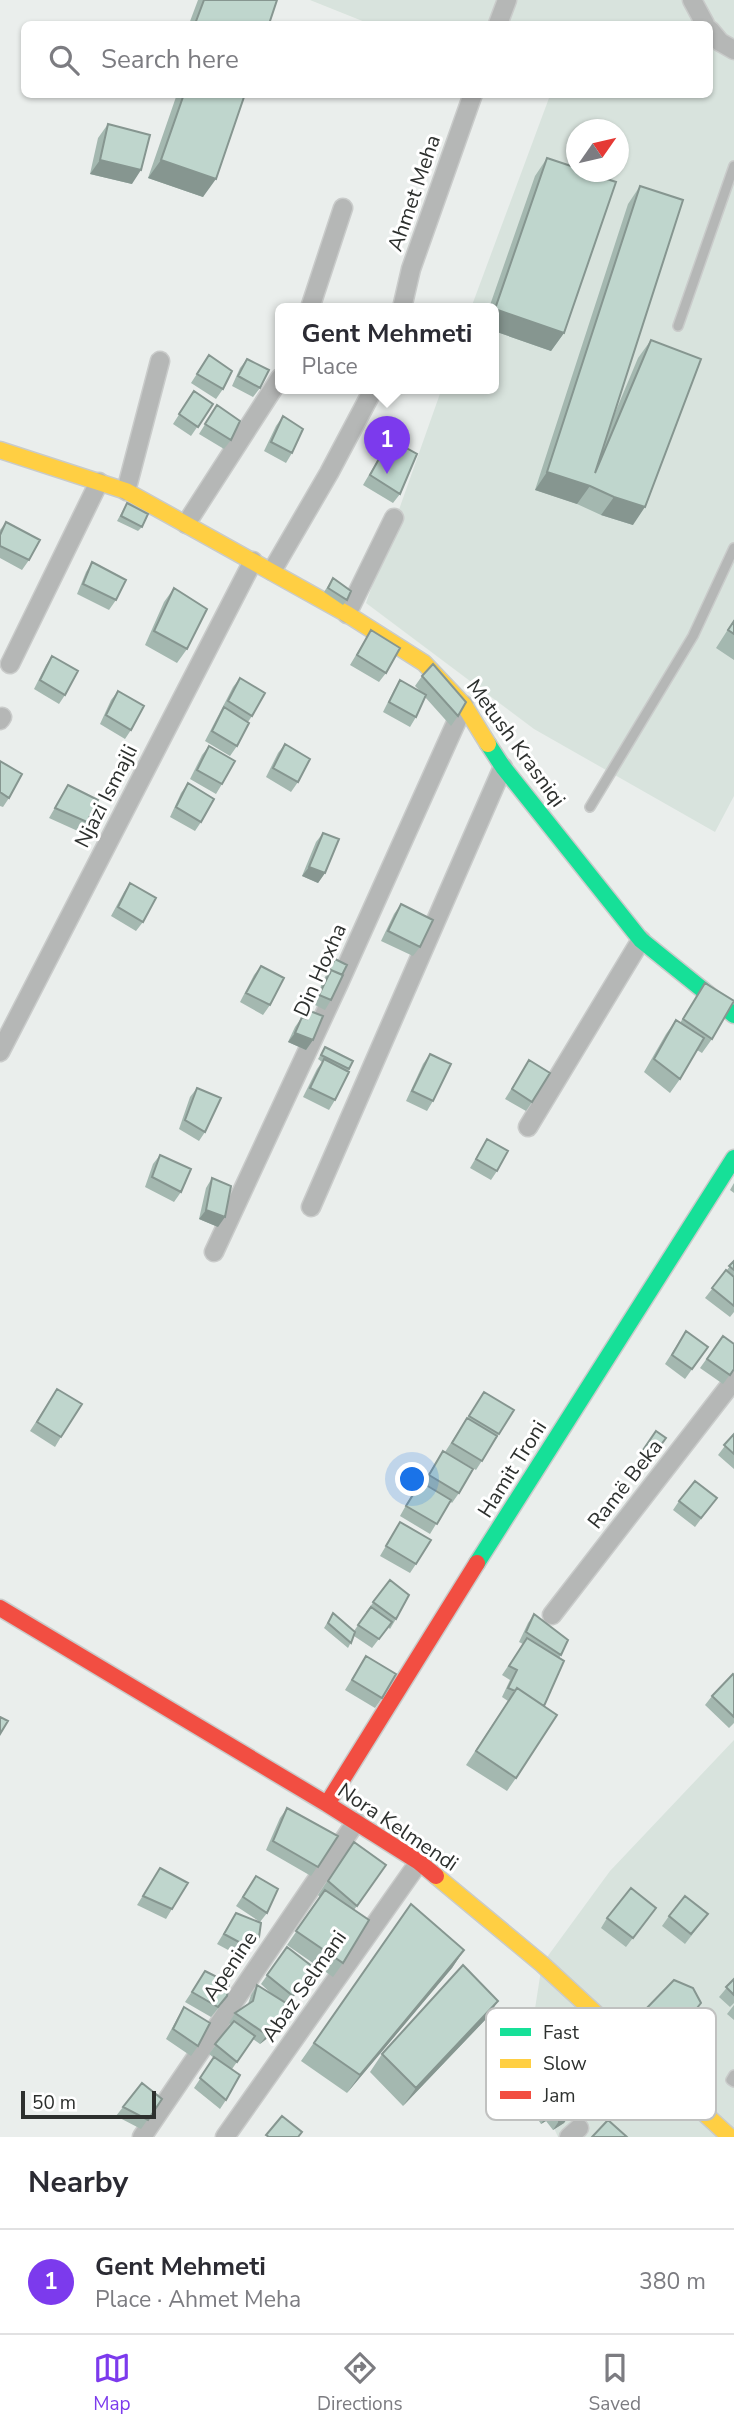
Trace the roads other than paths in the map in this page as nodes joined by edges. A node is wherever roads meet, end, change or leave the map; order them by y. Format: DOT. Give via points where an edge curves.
graph roads {
  1 [pos="507,0"];
  2 [pos="692,0"];
  3 [pos="499,21"];
  4 [pos="703,21"];
  5 [pos="713,34"];
  6 [pos="734,50"];
  7 [pos="472,98"];
  8 [pos="734,166"];
  9 [pos="343,208"];
  10 [pos="312,303"];
  11 [pos="403,303"];
  12 [pos="678,326"];
  13 [pos="160,361"];
  14 [pos="275,386"];
  15 [pos="371,394"];
  16 [pos="0,450"];
  17 [pos="99,482"];
  18 [pos="126,491"];
  19 [pos="394,518"];
  20 [pos="186,524"];
  21 [pos="734,548"];
  22 [pos="253,562"];
  23 [pos="272,571"];
  24 [pos="347,614"];
  25 [pos="10,664"];
  26 [pos="464,705"];
  27 [pos="503,768"];
  28 [pos="590,807"];
  29 [pos="641,940"];
  30 [pos="734,1015"];
  31 [pos="0,1052"];
  32 [pos="528,1127"];
  33 [pos="734,1158"];
  34 [pos="311,1207"];
  35 [pos="214,1252"];
  36 [pos="734,1380"];
  37 [pos="0,1608"];
  38 [pos="552,1615"];
  39 [pos="327,1804"];
  40 [pos="356,1822"];
  41 [pos="419,1862"];
  42 [pos="590,2008"];
  43 [pos="734,2074"];
  44 [pos="734,2082"];
  45 [pos="712,2120"];
  46 [pos="142,2137"];
  47 [pos="225,2137"];
  48 [pos="730,2137"];
  1 -- 3 [label="street"];
  2 -- 4 [label="street"];
  5 -- 6 [label="street"];
  7 -- 11 [label="street, Ahmet Meha"];
  8 -- 12 [label="lane"];
  9 -- 10 [label="street"];
  13 -- 18 [label="street"];
  14 -- 20 [label="street"];
  15 -- 23 [label="street"];
  16 -- 17 [label="street, Metush Krasniqi"];
  17 -- 18 [label="street, Metush Krasniqi"];
  17 -- 25 [label="street"];
  18 -- 20 [label="street, Metush Krasniqi"];
  19 -- 24 [label="street"];
  20 -- 22 [label="street, Metush Krasniqi"];
  21 -- 28 [label="lane" via="693,636"];
  22 -- 23 [label="street, Metush Krasniqi"];
  22 -- 31 [label="street, Njazi Ismajli"];
  23 -- 24 [label="street, Metush Krasniqi"];
  24 -- 26 [label="street, Metush Krasniqi" via="424,663"];
  26 -- 27 [label="street, Metush Krasniqi"];
  26 -- 35 [label="street, Din Hoxha"];
  27 -- 29 [label="street, Metush Krasniqi"];
  27 -- 34 [label="street"];
  29 -- 30 [label="street, Metush Krasniqi"];
  29 -- 32 [label="street"];
  33 -- 39 [label="street, Hamit Troni"];
  36 -- 38 [label="street, Ramë Beka"];
  37 -- 39 [label="street, Nora Kelmendi"];
  39 -- 40 [label="street, Nora Kelmendi"];
  40 -- 41 [label="street, Nora Kelmendi"];
  40 -- 46 [label="street, Apenine"];
  41 -- 42 [label="street, Nora Kelmendi"];
  41 -- 47 [label="street, Abaz Selmani"];
  43 -- 44 [label="lane"];
  45 -- 48 [label="street, Nora Kelmendi"];
}
